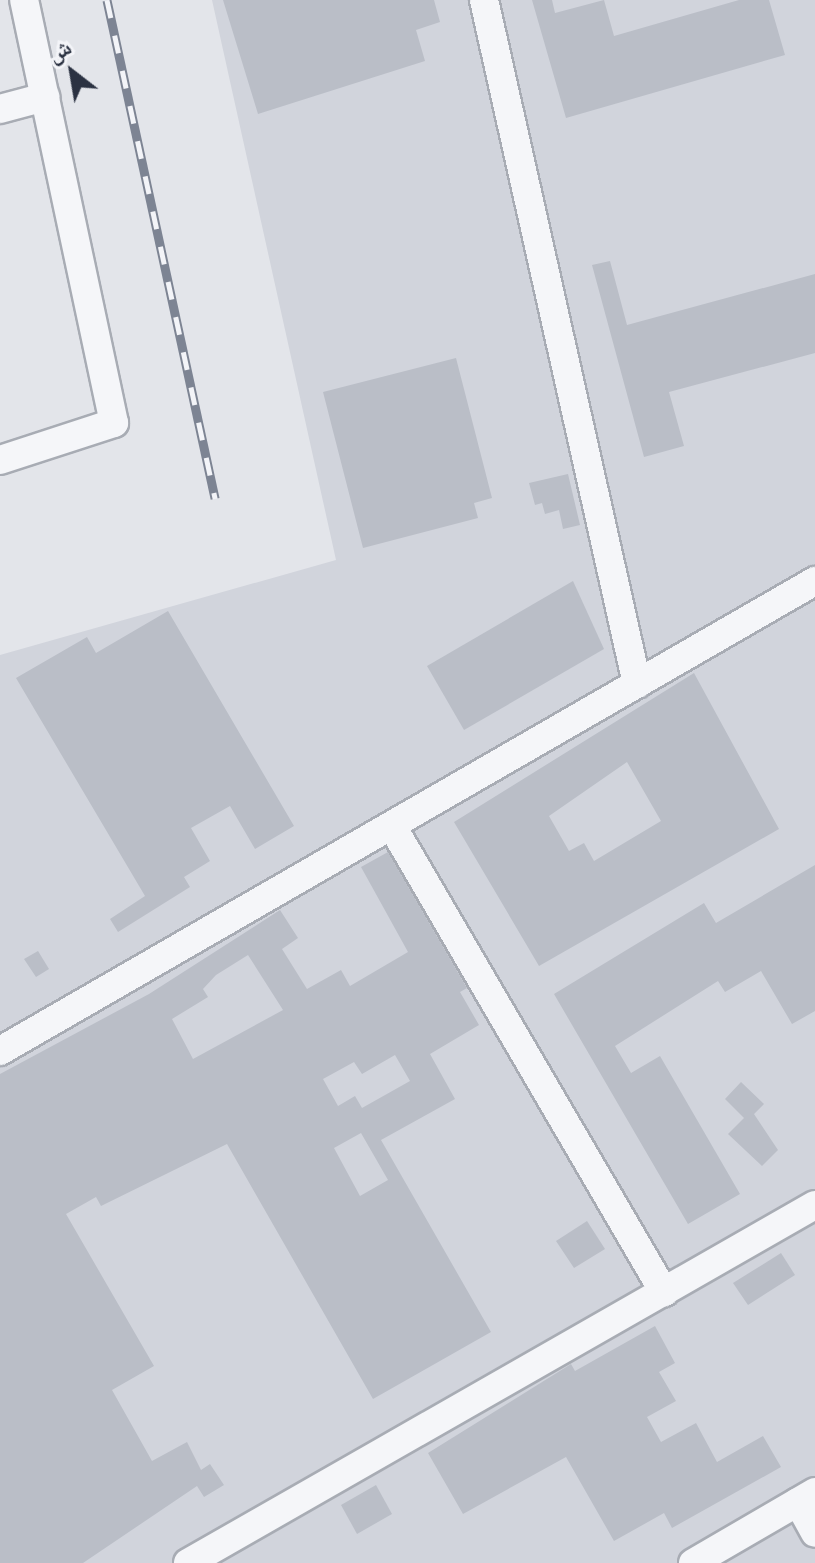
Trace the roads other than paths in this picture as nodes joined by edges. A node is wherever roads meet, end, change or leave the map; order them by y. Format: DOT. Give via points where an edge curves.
graph roads {
  1 [pos="24,0"];
  2 [pos="484,0"];
  3 [pos="45,97"];
  4 [pos="0,109"];
  5 [pos="0,460"];
  6 [pos="815,581"];
  7 [pos="637,684"];
  8 [pos="392,826"];
  9 [pos="0,1051"];
  10 [pos="815,1205"];
  11 [pos="664,1292"];
  12 [pos="806,1497"];
  13 [pos="815,1533"];
  14 [pos="188,1563"];
  15 [pos="693,1563"];
  1 -- 3 [label="street"];
  2 -- 7 [label="street"];
  3 -- 4 [label="street"];
  3 -- 5 [label="street" via="114,423"];
  6 -- 7 [label="street"];
  7 -- 8 [label="street"];
  8 -- 9 [label="street"];
  8 -- 11 [label="street"];
  10 -- 11 [label="street"];
  11 -- 14 [label="street"];
  12 -- 13 [label="street"];
  12 -- 15 [label="street"];
}
